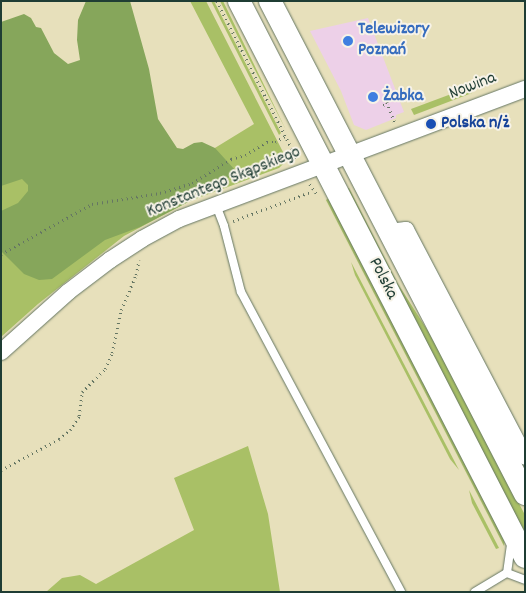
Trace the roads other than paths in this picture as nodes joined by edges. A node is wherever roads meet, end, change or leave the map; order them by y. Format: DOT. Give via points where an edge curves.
graph roads {
  1 [pos="239,1"];
  2 [pos="270,1"];
  3 [pos="525,89"];
  4 [pos="349,155"];
  5 [pos="322,164"];
  6 [pos="216,205"];
  7 [pos="402,230"];
  8 [pos="1,352"];
  9 [pos="525,457"];
  10 [pos="525,494"];
  11 [pos="511,530"];
  12 [pos="525,557"];
  13 [pos="507,573"];
  14 [pos="525,580"];
  15 [pos="401,592"];
  16 [pos="475,592"];
  1 -- 5 [label="street, Polska"];
  2 -- 4 [label="street, Polska"];
  3 -- 4 [label="street, Nowina"];
  4 -- 5 [label="street, Nowina"];
  4 -- 7 [label="street, Polska"];
  5 -- 6 [label="street, Konstantego Skąpskiego"];
  5 -- 11 [label="street, Polska"];
  6 -- 8 [label="street, Konstantego Skąpskiego" via="178,219 134,244 68,292"];
  6 -- 15 [label="lane" via="241,292"];
  7 -- 9 [label="street, Polska"];
  7 -- 10 [label="street, Polska"];
  11 -- 12 [label="street, Polska"];
  11 -- 13 [label="lane" via="512,552"];
  13 -- 14 [label="lane"];
  13 -- 16 [label="lane"];
}
